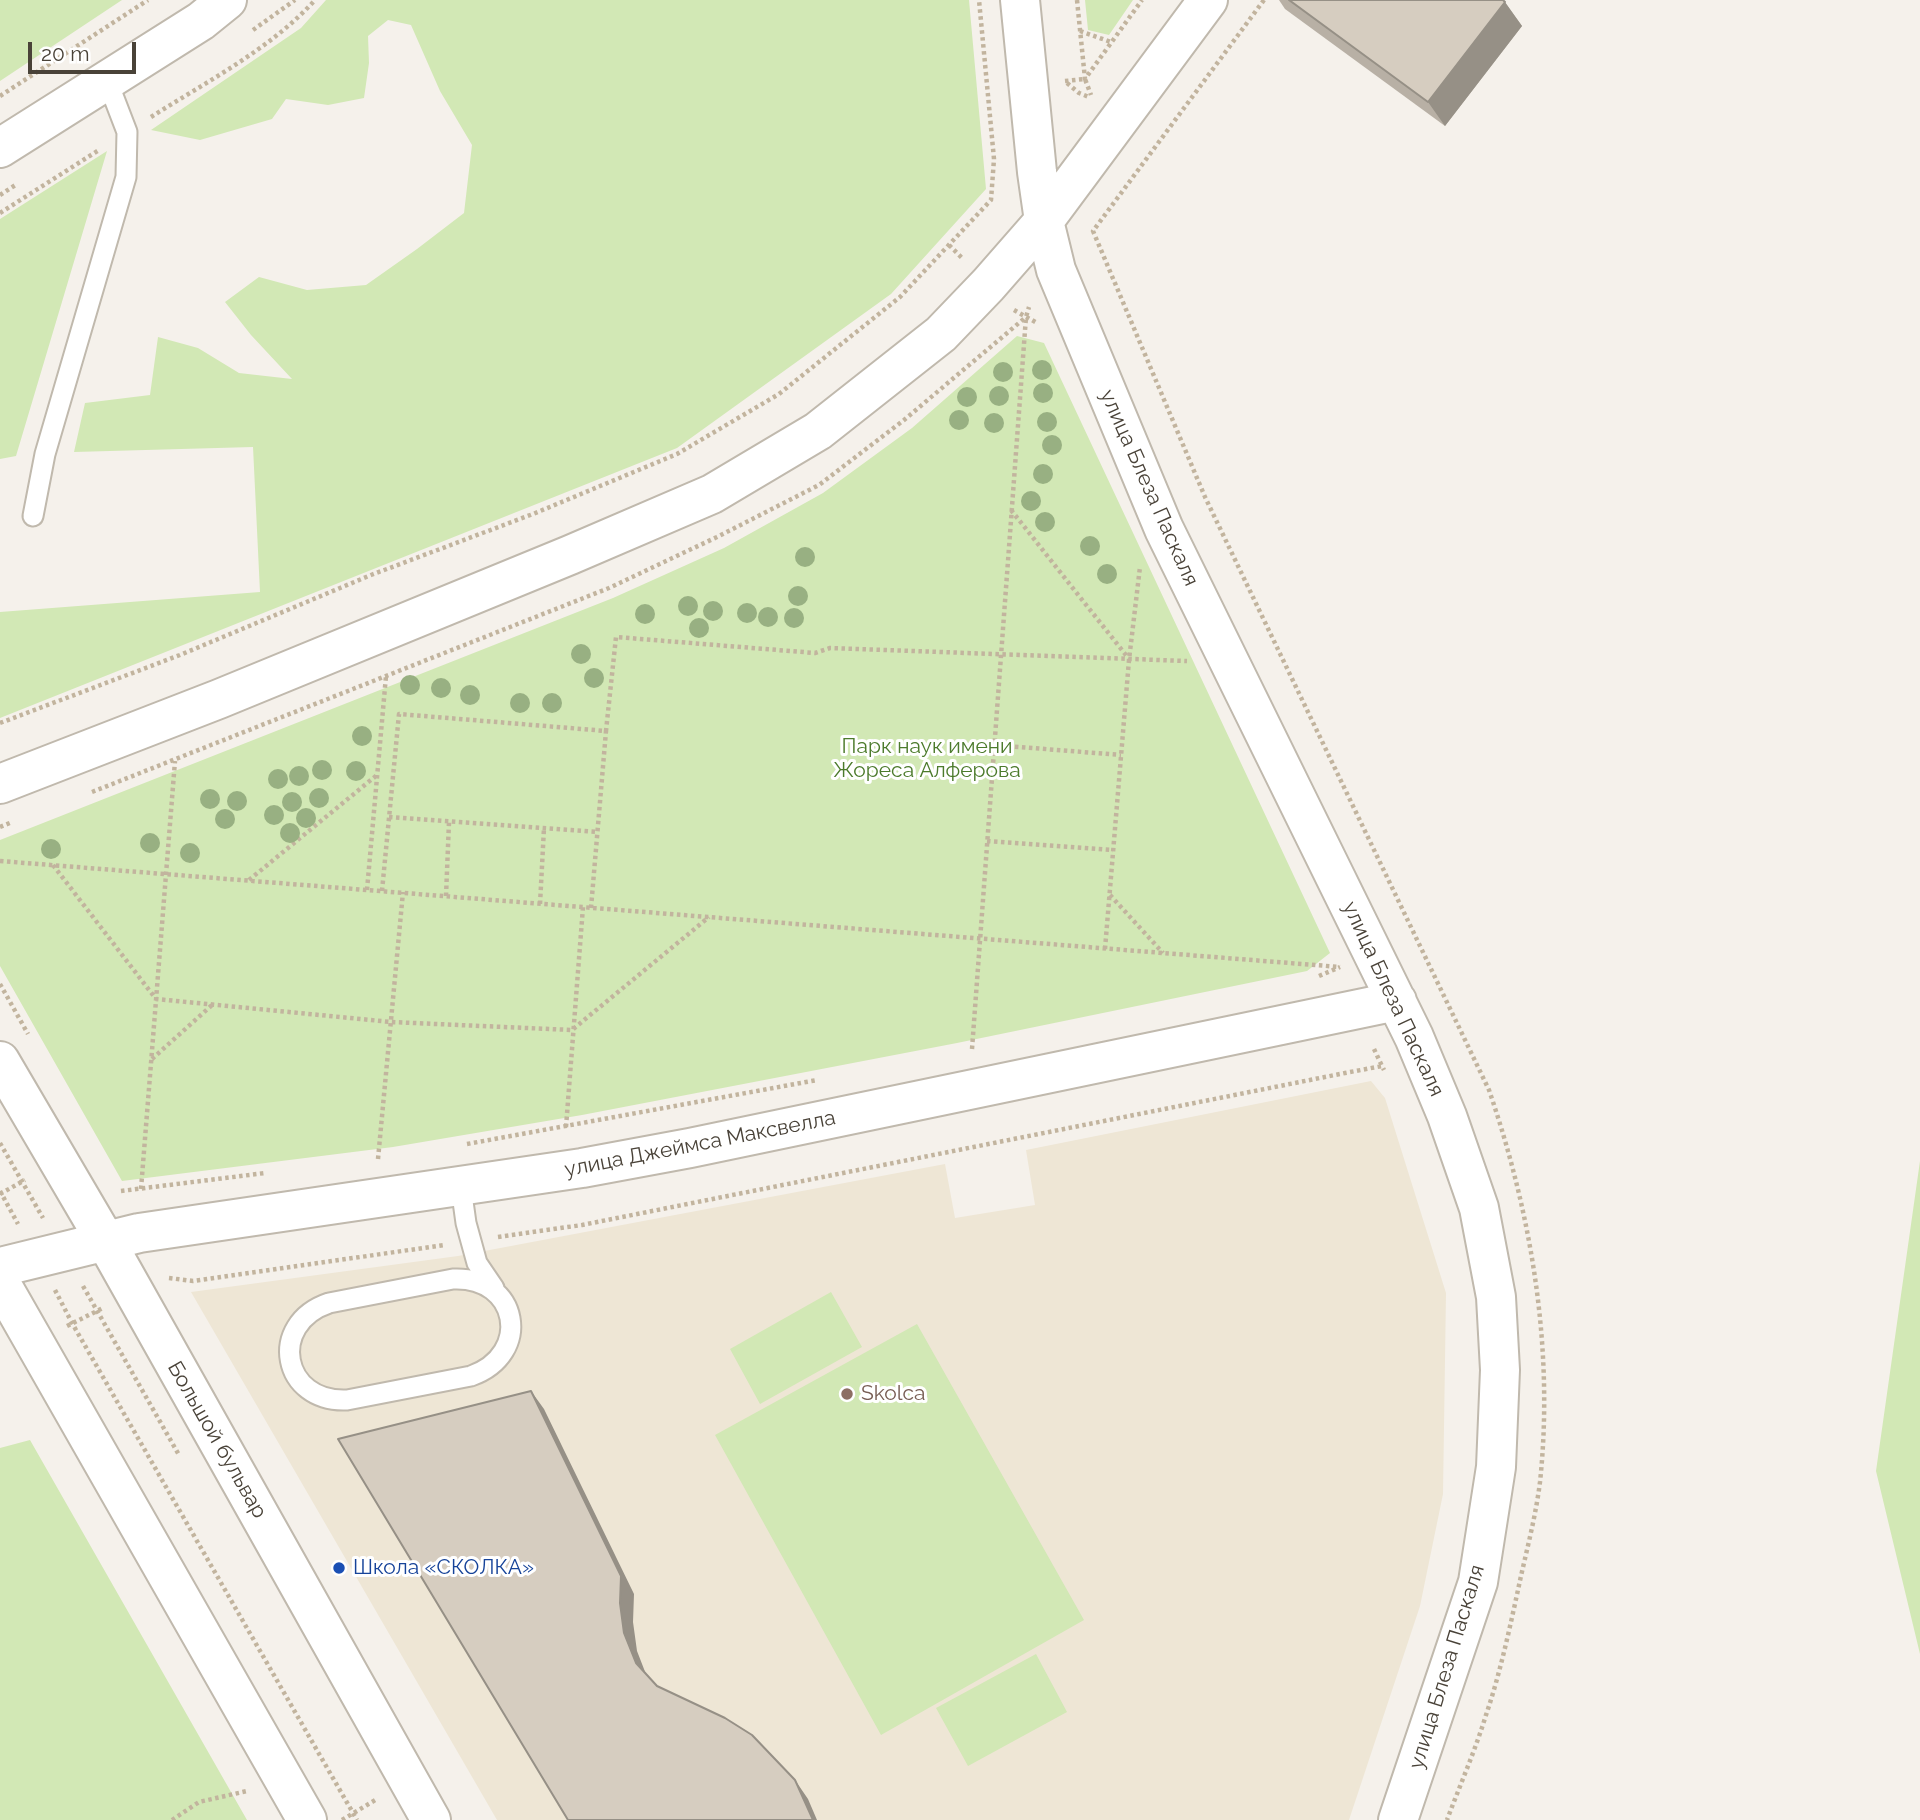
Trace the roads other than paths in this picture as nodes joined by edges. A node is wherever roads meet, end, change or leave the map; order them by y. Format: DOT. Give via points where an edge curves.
graph roads {
  1 [pos="227,0"];
  2 [pos="1020,0"];
  3 [pos="1208,0"];
  4 [pos="107,80"];
  5 [pos="0,148"];
  6 [pos="1044,221"];
  7 [pos="33,516"];
  8 [pos="0,784"];
  9 [pos="1397,1001"];
  10 [pos="0,1061"];
  11 [pos="461,1186"];
  12 [pos="105,1241"];
  13 [pos="0,1267"];
  14 [pos="0,1282"];
  15 [pos="496,1292"];
  16 [pos="307,1820"];
  17 [pos="431,1820"];
  18 [pos="1398,1820"];
  1 -- 4 [label="street"];
  2 -- 6 [label="street, улица Блеза Паскаля" via="1046,83"];
  3 -- 6 [label="street" via="1107,108 1074,179"];
  4 -- 5 [label="street"];
  4 -- 7 [label="lane" via="127,132 126,177 45,454"];
  6 -- 8 [label="street" via="941,334 818,431 712,494 219,699"];
  6 -- 9 [label="street, улица Блеза Паскаля" via="1056,270 1164,529"];
  9 -- 11 [label="street, улица Джеймса Максвелла" via="690,1148"];
  9 -- 18 [label="street, улица Блеза Паскаля" via="1447,1116 1479,1208 1496,1297 1500,1370 1496,1467 1478,1582"];
  10 -- 12 [label="street, Большой бульвар"];
  11 -- 12 [label="street, улица Джеймса Максвелла"];
  11 -- 15 [label="lane" via="477,1263"];
  12 -- 13 [label="street, улица Джеймса Максвелла"];
  12 -- 17 [label="street, Большой бульвар"];
  14 -- 16 [label="street"];
  15 -- 15 [label="lane" via="483,1283 453,1279 322,1306 302,1318 294,1330 289,1345 295,1375 317,1396 332,1401 486,1371 498,1362 511,1334 510,1318"];
}
